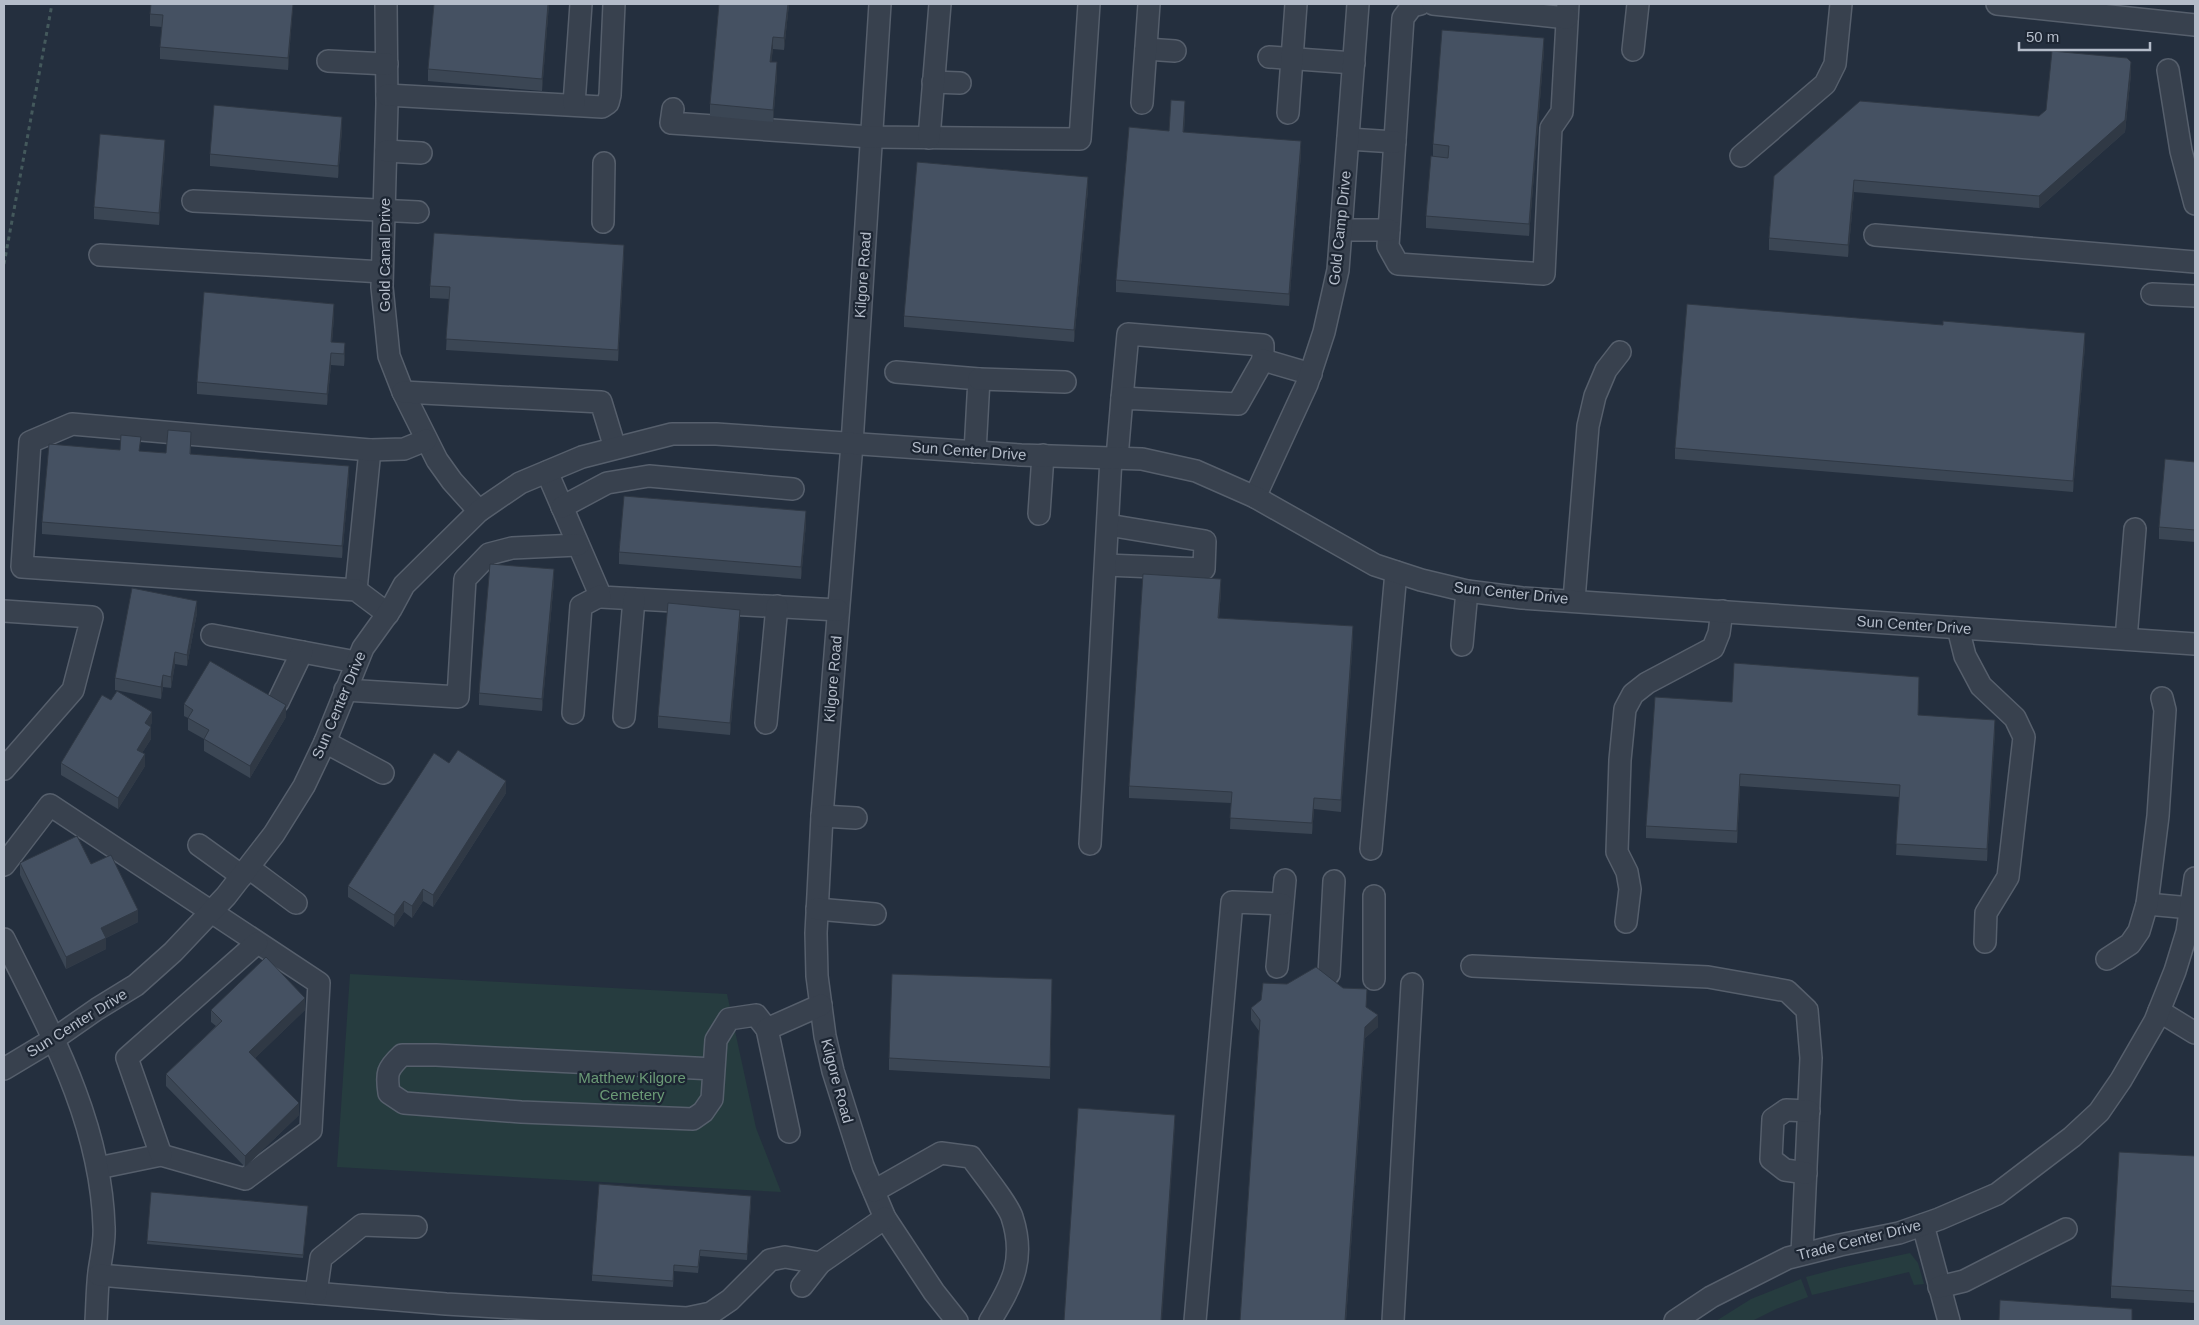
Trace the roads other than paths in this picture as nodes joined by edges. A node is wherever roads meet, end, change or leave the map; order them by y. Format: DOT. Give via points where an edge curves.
graph roads {
  1 [pos="386,4"];
  2 [pos="581,4"];
  3 [pos="614,4"];
  4 [pos="880,4"];
  5 [pos="937,4"];
  6 [pos="1089,4"];
  7 [pos="1149,4"];
  8 [pos="1296,4"];
  9 [pos="1358,4"];
  10 [pos="1420,4"];
  11 [pos="1433,4"];
  12 [pos="1638,4"];
  13 [pos="1840,4"];
  14 [pos="1997,4"];
  15 [pos="1567,11"];
  16 [pos="2195,25"];
  17 [pos="1146,49"];
  18 [pos="1633,50"];
  19 [pos="1175,51"];
  20 [pos="1269,57"];
  21 [pos="1292,58"];
  22 [pos="328,61"];
  23 [pos="1354,63"];
  24 [pos="387,64"];
  25 [pos="2168,70"];
  26 [pos="933,82"];
  27 [pos="960,83"];
  28 [pos="387,95"];
  29 [pos="1142,103"];
  30 [pos="574,104"];
  31 [pos="673,109"];
  32 [pos="1288,113"];
  33 [pos="871,137"];
  34 [pos="928,138"];
  35 [pos="1348,139"];
  36 [pos="1395,142"];
  37 [pos="2188,149"];
  38 [pos="386,151"];
  39 [pos="421,153"];
  40 [pos="1741,156"];
  41 [pos="604,164"];
  42 [pos="193,201"];
  43 [pos="2195,204"];
  44 [pos="384,210"];
  45 [pos="418,212"];
  46 [pos="603,222"];
  47 [pos="1341,230"];
  48 [pos="1389,230"];
  49 [pos="1875,235"];
  50 [pos="100,255"];
  51 [pos="2195,262"];
  52 [pos="382,272"];
  53 [pos="2152,294"];
  54 [pos="2195,296"];
  55 [pos="1620,352"];
  56 [pos="1263,360"];
  57 [pos="896,372"];
  58 [pos="1310,374"];
  59 [pos="979,379"];
  60 [pos="1065,382"];
  61 [pos="403,392"];
  62 [pos="1122,398"];
  63 [pos="426,440"];
  64 [pos="852,444"];
  65 [pos="615,448"];
  66 [pos="370,450"];
  67 [pos="975,452"];
  68 [pos="1043,456"];
  69 [pos="1114,458"];
  70 [pos="547,472"];
  71 [pos="794,489"];
  72 [pos="1255,497"];
  73 [pos="562,507"];
  74 [pos="478,511"];
  75 [pos="1039,514"];
  76 [pos="1108,525"];
  77 [pos="2135,529"];
  78 [pos="578,545"];
  79 [pos="1106,565"];
  80 [pos="1396,572"];
  81 [pos="356,590"];
  82 [pos="1467,591"];
  83 [pos="600,596"];
  84 [pos="634,599"];
  85 [pos="1574,600"];
  86 [pos="777,606"];
  87 [pos="838,610"];
  88 [pos="4,611"];
  89 [pos="1722,611"];
  90 [pos="388,614"];
  91 [pos="1958,628"];
  92 [pos="212,634"];
  93 [pos="2126,640"];
  94 [pos="2195,644"];
  95 [pos="1462,645"];
  96 [pos="302,652"];
  97 [pos="356,662"];
  98 [pos="344,690"];
  99 [pos="2162,698"];
  100 [pos="278,702"];
  101 [pos="573,713"];
  102 [pos="624,717"];
  103 [pos="766,723"];
  104 [pos="325,742"];
  105 [pos="4,770"];
  106 [pos="383,773"];
  107 [pos="822,816"];
  108 [pos="856,818"];
  109 [pos="1090,844"];
  110 [pos="200,845"];
  111 [pos="1371,849"];
  112 [pos="4,865"];
  113 [pos="246,872"];
  114 [pos="2195,878"];
  115 [pos="1285,880"];
  116 [pos="1334,880"];
  117 [pos="1374,896"];
  118 [pos="296,903"];
  119 [pos="1282,904"];
  120 [pos="2147,904"];
  121 [pos="2191,908"];
  122 [pos="818,909"];
  123 [pos="210,913"];
  124 [pos="874,914"];
  125 [pos="1626,922"];
  126 [pos="4,939"];
  127 [pos="1985,942"];
  128 [pos="257,943"];
  129 [pos="2107,959"];
  130 [pos="1472,966"];
  131 [pos="1277,968"];
  132 [pos="1330,974"];
  133 [pos="1374,979"];
  134 [pos="1412,984"];
  135 [pos="821,1005"];
  136 [pos="2159,1011"];
  137 [pos="767,1029"];
  138 [pos="2195,1033"];
  139 [pos="54,1039"];
  140 [pos="4,1068"];
  141 [pos="714,1069"];
  142 [pos="1809,1111"];
  143 [pos="788,1132"];
  144 [pos="161,1155"];
  145 [pos="98,1168"];
  146 [pos="1806,1173"];
  147 [pos="874,1191"];
  148 [pos="885,1218"];
  149 [pos="1923,1225"];
  150 [pos="416,1227"];
  151 [pos="2066,1228"];
  152 [pos="1802,1254"];
  153 [pos="820,1263"];
  154 [pos="98,1275"];
  155 [pos="802,1286"];
  156 [pos="1940,1288"];
  157 [pos="316,1294"];
  158 [pos="96,1321"];
  159 [pos="957,1321"];
  160 [pos="990,1321"];
  161 [pos="1195,1321"];
  162 [pos="1393,1321"];
  163 [pos="1675,1321"];
  164 [pos="1949,1321"];
  1 -- 24 [label="street, Gold Canal Drive"];
  2 -- 30 [label="street"];
  3 -- 30 [label="street" via="608,103 602,107"];
  4 -- 33 [label="street, Kilgore Road"];
  5 -- 26 [label="street" via="947,31"];
  6 -- 34 [label="street" via="1082,38 1078,91 1080,139"];
  7 -- 17 [label="street"];
  8 -- 21 [label="street"];
  9 -- 23 [label="street, Gold Camp Drive"];
  10 -- 36 [label="street" via="1412,6 1403,18"];
  11 -- 15 [label="street"];
  12 -- 18 [label="street"];
  13 -- 40 [label="street" via="1835,64 1824,84"];
  14 -- 16 [label="street"];
  15 -- 48 [label="street" via="1562,112 1552,128 1544,274 1398,264 1388,246"];
  17 -- 19 [label="street"];
  17 -- 29 [label="street"];
  20 -- 21 [label="street"];
  21 -- 23 [label="street"];
  21 -- 32 [label="street"];
  22 -- 24 [label="street"];
  23 -- 35 [label="street, Gold Camp Drive"];
  24 -- 28 [label="street, Gold Canal Drive"];
  25 -- 37 [label="street"];
  26 -- 27 [label="street"];
  26 -- 34 [label="street"];
  28 -- 30 [label="street"];
  28 -- 38 [label="street, Gold Canal Drive"];
  31 -- 33 [label="street" via="671,123 815,125"];
  33 -- 34 [label="street"];
  33 -- 64 [label="street, Kilgore Road"];
  35 -- 36 [label="street"];
  35 -- 47 [label="street, Gold Camp Drive"];
  36 -- 48 [label="street"];
  37 -- 43 [label="street"];
  38 -- 39 [label="street"];
  38 -- 44 [label="street, Gold Canal Drive"];
  41 -- 46 [label="street"];
  42 -- 44 [label="street"];
  44 -- 45 [label="street"];
  44 -- 52 [label="street, Gold Canal Drive"];
  47 -- 48 [label="street"];
  47 -- 58 [label="street, Gold Camp Drive" via="1338,270 1324,332"];
  49 -- 51 [label="street"];
  50 -- 52 [label="street"];
  52 -- 61 [label="street, Gold Canal Drive" via="389,356"];
  53 -- 54 [label="street"];
  55 -- 85 [label="street" via="1598,387 1588,426"];
  56 -- 58 [label="street"];
  56 -- 62 [label="street" via="1238,404"];
  56 -- 62 [label="street" via="1263,345 1128,334"];
  57 -- 59 [label="street"];
  58 -- 72 [label="street, Gold Camp Drive"];
  59 -- 60 [label="street"];
  59 -- 67 [label="street"];
  61 -- 63 [label="street, Gold Canal Drive"];
  61 -- 65 [label="street" via="601,402"];
  62 -- 69 [label="street"];
  63 -- 66 [label="street" via="404,448"];
  63 -- 74 [label="street, Gold Canal Drive" via="452,481"];
  64 -- 65 [label="street, Sun Center Drive" via="672,434"];
  64 -- 67 [label="street, Sun Center Drive"];
  64 -- 87 [label="street, Kilgore Road"];
  65 -- 70 [label="street, Sun Center Drive"];
  66 -- 81 [label="street"];
  66 -- 81 [label="street" via="72,424 30,442 22,568"];
  67 -- 68 [label="street, Sun Center Drive"];
  68 -- 69 [label="street, Sun Center Drive"];
  68 -- 75 [label="street"];
  69 -- 72 [label="street, Sun Center Drive" via="1142,459 1196,471"];
  69 -- 76 [label="street"];
  70 -- 73 [label="street"];
  70 -- 74 [label="street, Sun Center Drive" via="520,483"];
  71 -- 73 [label="street" via="649,476 607,483"];
  72 -- 80 [label="street, Sun Center Drive" via="1375,565"];
  73 -- 78 [label="street"];
  74 -- 90 [label="street, Sun Center Drive" via="404,585"];
  76 -- 79 [label="street"];
  76 -- 79 [label="street" via="1205,541 1204,570"];
  77 -- 93 [label="street"];
  78 -- 83 [label="street"];
  78 -- 98 [label="street" via="512,548 489,554 465,579 458,697"];
  79 -- 109 [label="street"];
  80 -- 82 [label="street, Sun Center Drive"];
  80 -- 111 [label="street"];
  81 -- 90 [label="street"];
  82 -- 85 [label="street, Sun Center Drive"];
  82 -- 95 [label="street"];
  83 -- 84 [label="street"];
  83 -- 101 [label="street" via="581,606"];
  84 -- 86 [label="street"];
  84 -- 102 [label="street"];
  85 -- 89 [label="street, Sun Center Drive"];
  86 -- 87 [label="street"];
  86 -- 103 [label="street"];
  87 -- 107 [label="street, Kilgore Road"];
  88 -- 105 [label="street" via="92,617 74,690"];
  89 -- 91 [label="street, Sun Center Drive"];
  89 -- 125 [label="street" via="1713,648 1647,683 1633,694 1625,709 1616,852 1627,872 1630,889"];
  90 -- 97 [label="street, Sun Center Drive"];
  91 -- 93 [label="street, Sun Center Drive"];
  91 -- 127 [label="street" via="1965,656 1981,686 2015,718 2024,737 2008,877 1986,913"];
  92 -- 96 [label="street"];
  93 -- 94 [label="street, Sun Center Drive"];
  96 -- 97 [label="street"];
  96 -- 100 [label="street"];
  97 -- 98 [label="street, Sun Center Drive"];
  98 -- 104 [label="street, Sun Center Drive"];
  99 -- 120 [label="street" via="2166,710"];
  104 -- 106 [label="street"];
  104 -- 113 [label="street, Sun Center Drive" via="304,786"];
  107 -- 108 [label="street"];
  107 -- 122 [label="street, Kilgore Road"];
  110 -- 113 [label="street"];
  112 -- 123 [label="street" via="50,806"];
  113 -- 118 [label="street"];
  113 -- 123 [label="street, Sun Center Drive"];
  114 -- 121 [label="street, Trade Center Drive"];
  115 -- 119 [label="street"];
  116 -- 132 [label="street"];
  117 -- 133 [label="street"];
  119 -- 131 [label="street"];
  119 -- 161 [label="street" via="1232,902"];
  120 -- 121 [label="street"];
  120 -- 129 [label="street" via="2140,931 2130,944"];
  121 -- 136 [label="street, Trade Center Drive" via="2175,971"];
  122 -- 124 [label="street"];
  122 -- 135 [label="street, Kilgore Road"];
  123 -- 128 [label="street"];
  123 -- 139 [label="street, Sun Center Drive" via="136,985"];
  126 -- 139 [label="street"];
  128 -- 144 [label="street" via="127,1058"];
  128 -- 144 [label="street" via="319,983 311,1130 245,1179"];
  130 -- 142 [label="street" via="1708,977 1787,991 1807,1010 1812,1058"];
  134 -- 162 [label="street"];
  135 -- 137 [label="street"];
  135 -- 147 [label="street, Kilgore Road" via="833,1071 848,1123"];
  136 -- 138 [label="street"];
  136 -- 149 [label="street, Trade Center Drive" via="2121,1080 2099,1112 2072,1137 1997,1194"];
  137 -- 141 [label="street" via="756,1015 729,1019 716,1040"];
  137 -- 143 [label="street"];
  139 -- 140 [label="street, Sun Center Drive"];
  139 -- 145 [label="street" via="86,1119"];
  141 -- 141 [label="street" via="712,1099 693,1119 521,1112 404,1103 389,1093 386,1078 389,1067 402,1055"];
  142 -- 146 [label="street"];
  142 -- 146 [label="street" via="1786,1110 1773,1118 1770,1160 1785,1170"];
  144 -- 145 [label="street"];
  145 -- 154 [label="street" via="105,1228"];
  146 -- 152 [label="street"];
  147 -- 148 [label="street, Kilgore Road"];
  147 -- 160 [label="street" via="941,1153 971,1157 1012,1216 1018,1255 1010,1290"];
  148 -- 153 [label="street"];
  148 -- 159 [label="street, Kilgore Road"];
  149 -- 152 [label="street, Trade Center Drive"];
  149 -- 156 [label="street"];
  150 -- 157 [label="street" via="362,1226 321,1258"];
  151 -- 156 [label="street" via="1964,1281"];
  152 -- 163 [label="street, Trade Center Drive" via="1711,1297"];
  153 -- 155 [label="street"];
  153 -- 157 [label="street" via="785,1257 770,1260 730,1300 711,1313 686,1318"];
  154 -- 157 [label="street"];
  154 -- 158 [label="street"];
  156 -- 164 [label="street"];
}
